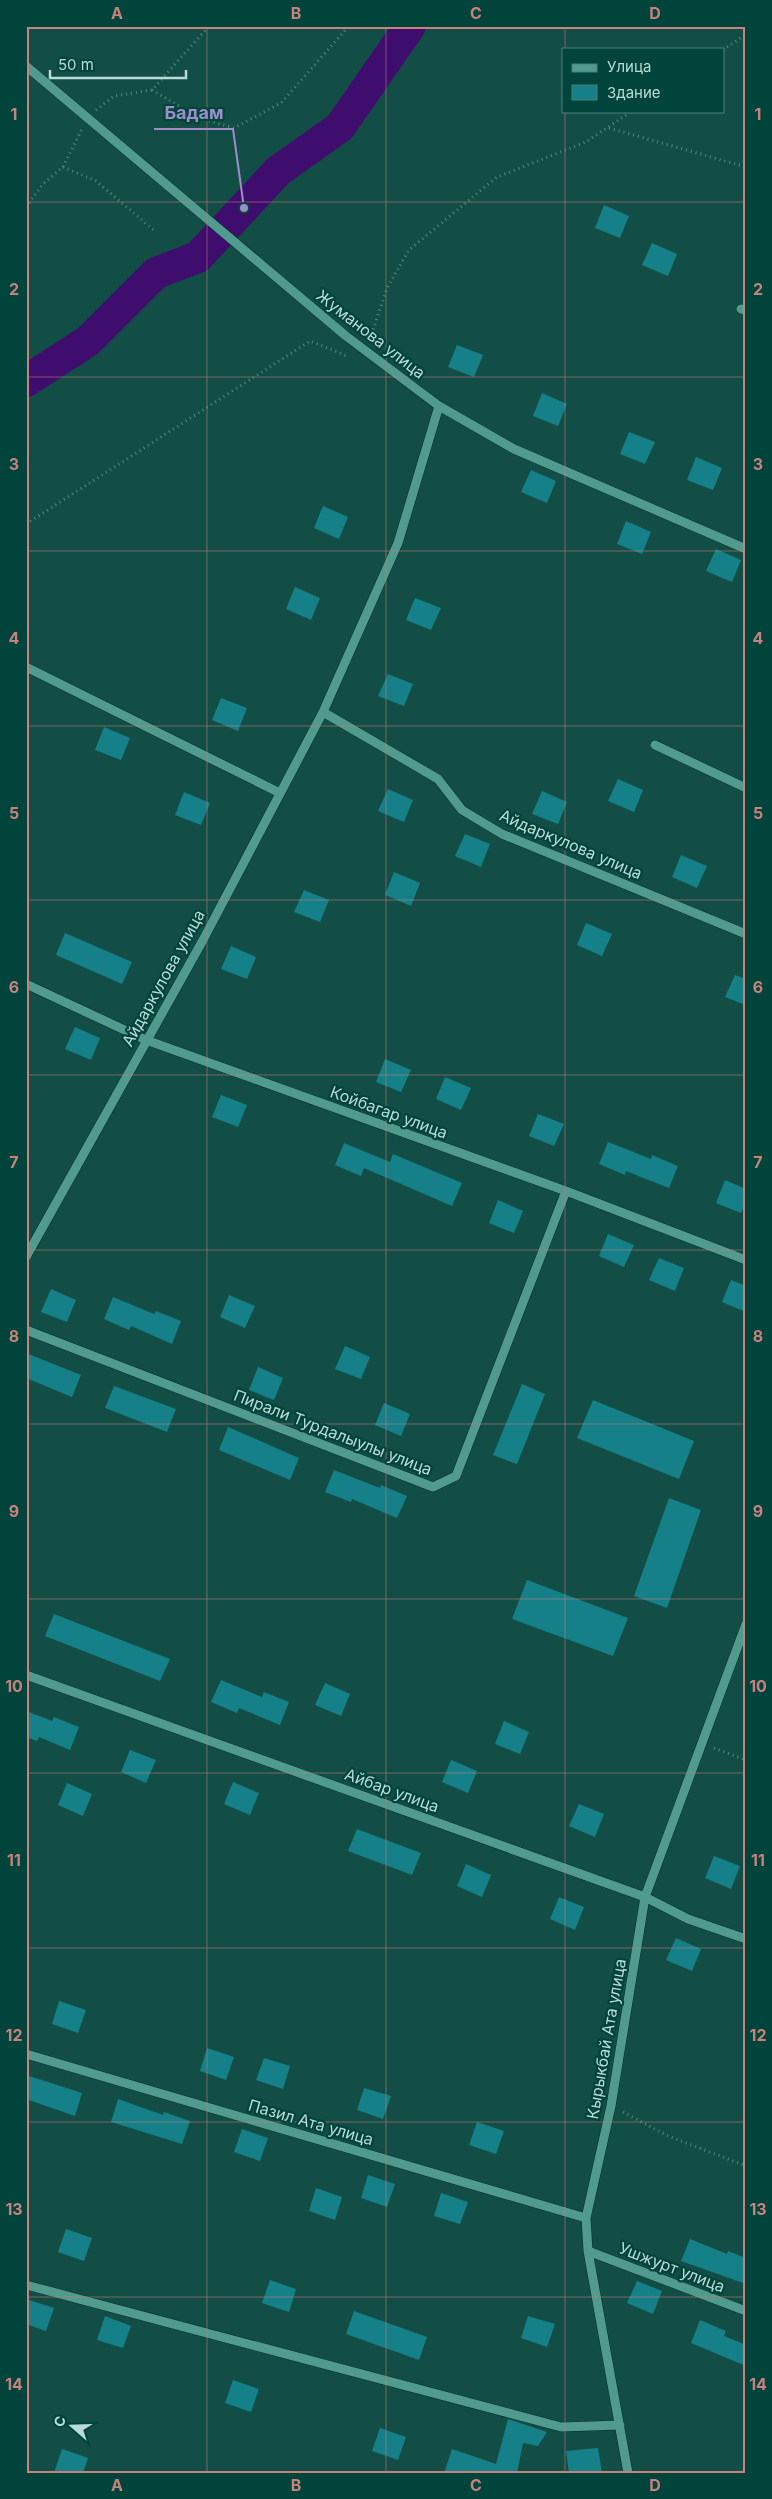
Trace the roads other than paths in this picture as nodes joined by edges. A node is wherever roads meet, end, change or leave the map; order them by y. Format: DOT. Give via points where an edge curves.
graph roads {
  1 [pos="26,66"];
  2 [pos="439,406"];
  3 [pos="746,549"];
  4 [pos="26,666"];
  5 [pos="323,712"];
  6 [pos="654,745"];
  7 [pos="746,788"];
  8 [pos="280,793"];
  9 [pos="746,934"];
  10 [pos="26,984"];
  11 [pos="146,1040"];
  12 [pos="566,1192"];
  13 [pos="26,1257"];
  14 [pos="746,1260"];
  15 [pos="26,1330"];
  16 [pos="746,1624"];
  17 [pos="26,1675"];
  18 [pos="645,1897"];
  19 [pos="746,1939"];
  20 [pos="26,2054"];
  21 [pos="586,2218"];
  22 [pos="588,2251"];
  23 [pos="26,2285"];
  24 [pos="746,2311"];
  25 [pos="620,2425"];
  26 [pos="628,2473"];
  1 -- 2 [label="street, Жуманова улица" via="346,336"];
  2 -- 3 [label="street, Жуманова улица" via="514,449"];
  2 -- 5 [label="street, Айдаркулова улица" via="398,543"];
  4 -- 8 [label="street"];
  5 -- 8 [label="street, Айдаркулова улица"];
  5 -- 9 [label="street, Айдаркулова улица" via="438,779 462,810 502,834"];
  6 -- 7 [label="street"];
  8 -- 11 [label="street, Айдаркулова улица"];
  10 -- 11 [label="street, Койбагар улица"];
  11 -- 12 [label="street, Койбагар улица"];
  11 -- 13 [label="street, Айдаркулова улица"];
  12 -- 14 [label="street, Койбагар улица"];
  12 -- 15 [label="street, Пирали Турдалыулы улица" via="456,1476 433,1487"];
  16 -- 18 [label="street, Кырыкбай Ата улица"];
  17 -- 18 [label="street, Айбар улица"];
  18 -- 19 [label="street, Айбар улица" via="688,1919"];
  18 -- 21 [label="street, Кырыкбай Ата улица" via="611,2106"];
  20 -- 21 [label="street, Пазил Ата улица"];
  21 -- 22 [label="street, Кырыкбай Ата улица"];
  22 -- 24 [label="street, Ушжурт улица"];
  22 -- 25 [label="street, Кырыкбай Ата улица"];
  23 -- 25 [label="street" via="561,2427"];
  25 -- 26 [label="street, Кырыкбай Ата улица"];
}
